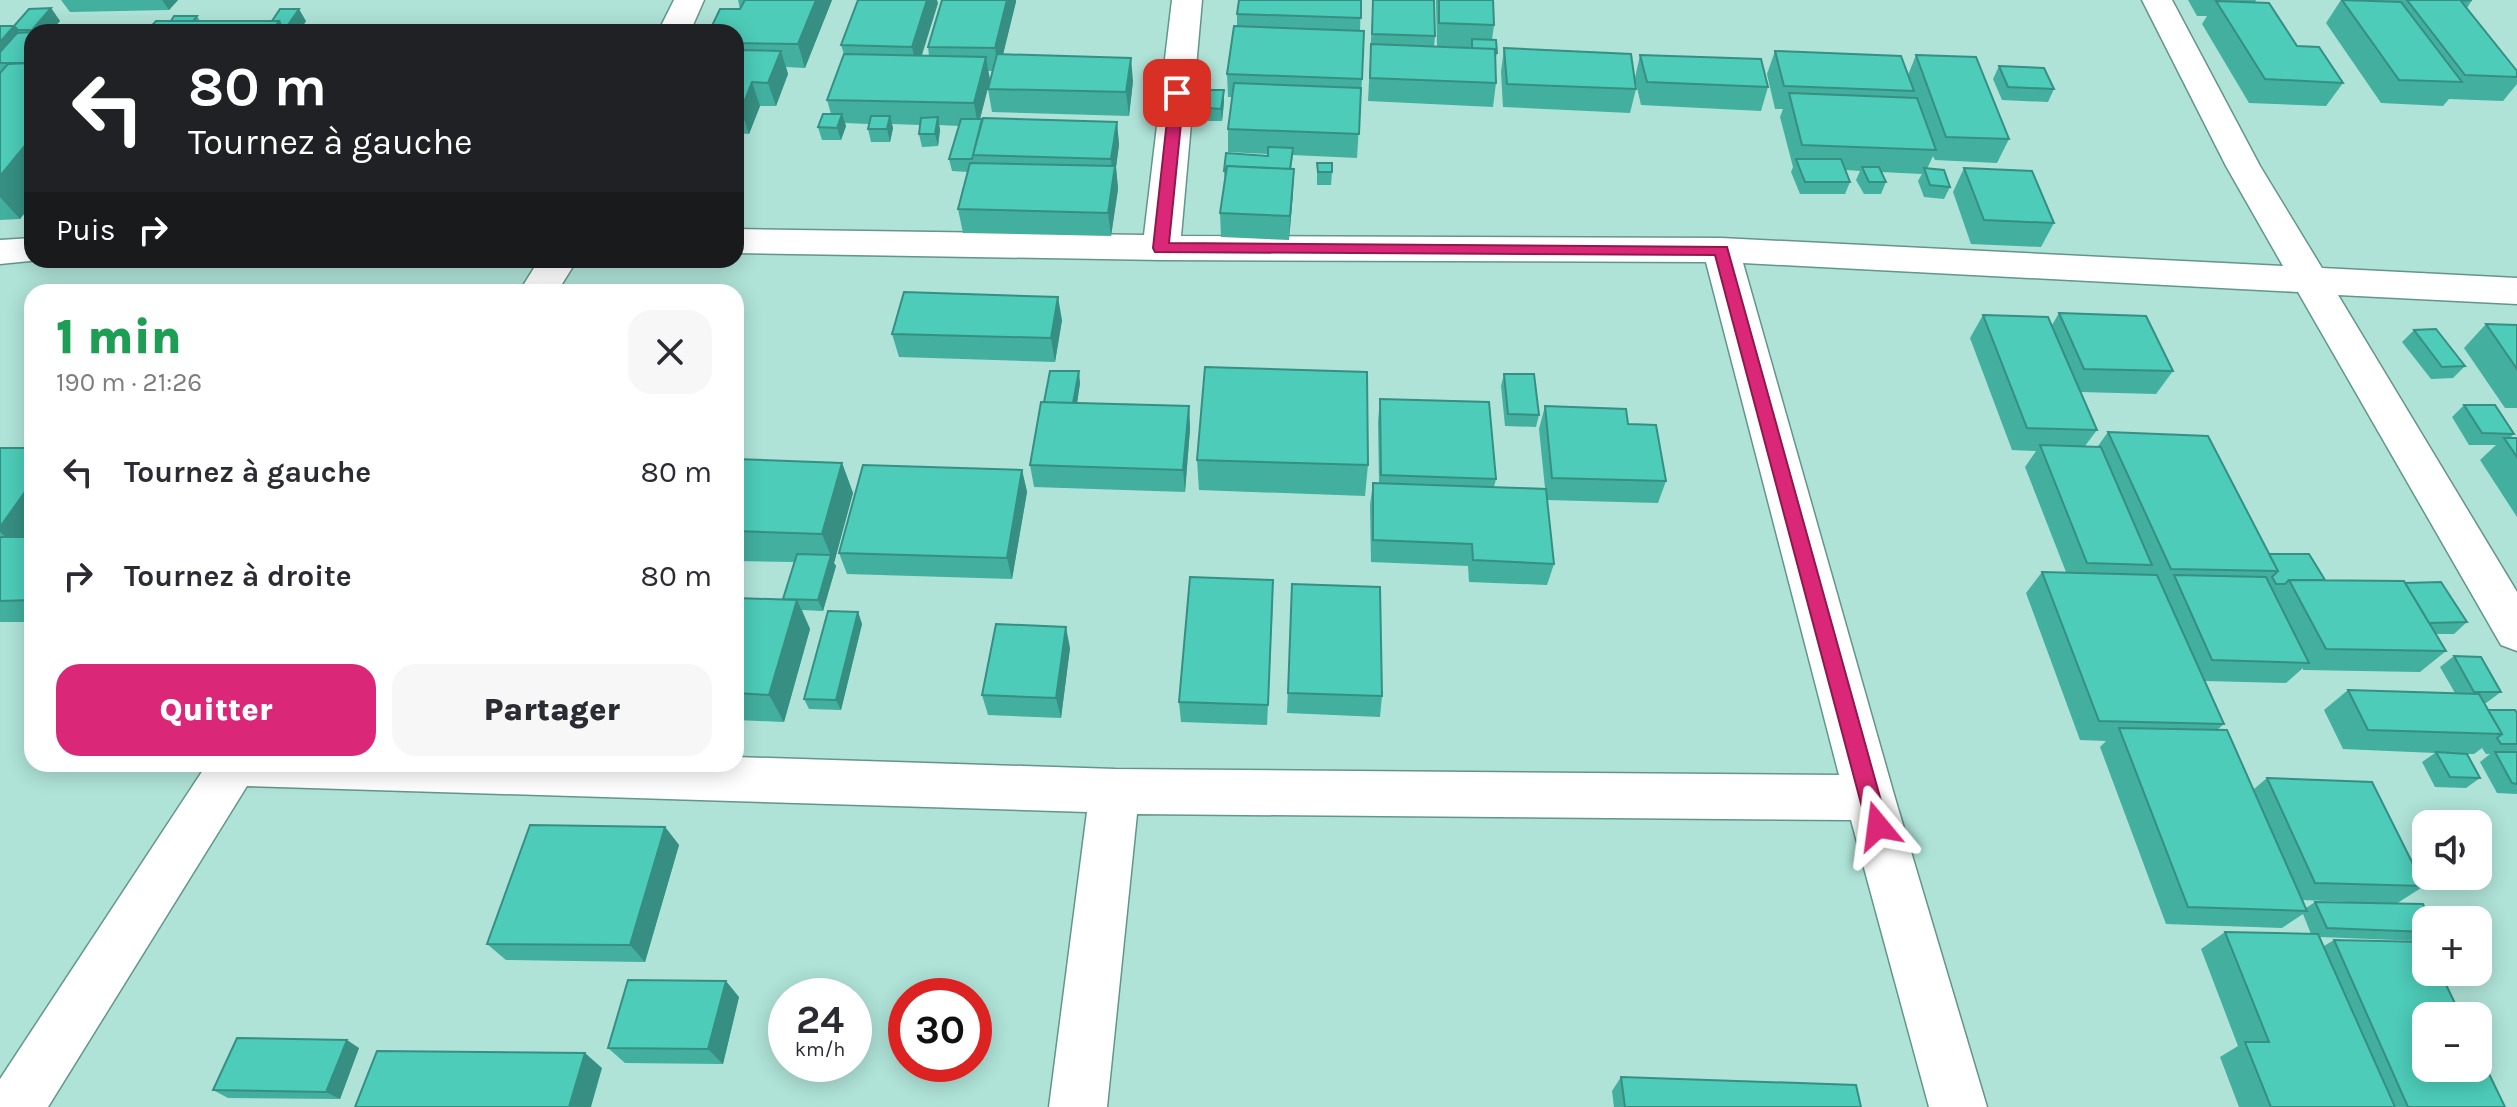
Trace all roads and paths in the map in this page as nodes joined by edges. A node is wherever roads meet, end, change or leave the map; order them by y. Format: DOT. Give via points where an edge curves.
graph roads {
  1 [pos="689,0"];
  2 [pos="1187,0"];
  3 [pos="2157,0"];
  4 [pos="678,24"];
  5 [pos="744,241"];
  6 [pos="1161,248"];
  7 [pos="24,250"];
  8 [pos="1721,250"];
  9 [pos="0,252"];
  10 [pos="2311,280"];
  11 [pos="2517,291"];
  12 [pos="2517,632"];
  13 [pos="229,772"];
  14 [pos="495,772"];
  15 [pos="1115,791"];
  16 [pos="1870,798"];
  17 [pos="15,1107"];
  18 [pos="1078,1107"];
  19 [pos="1958,1107"];
  1 -- 4 [label="street"];
  2 -- 6 [label="street"];
  3 -- 10 [label="street" via="2243,166"];
  5 -- 6 [label="street"];
  6 -- 8 [label="street"];
  7 -- 9 [label="street"];
  8 -- 10 [label="street"];
  8 -- 16 [label="street"];
  10 -- 11 [label="street"];
  10 -- 12 [label="street"];
  13 -- 17 [label="street"];
  14 -- 15 [label="street"];
  15 -- 16 [label="street"];
  15 -- 18 [label="street"];
  16 -- 19 [label="street"];
}
